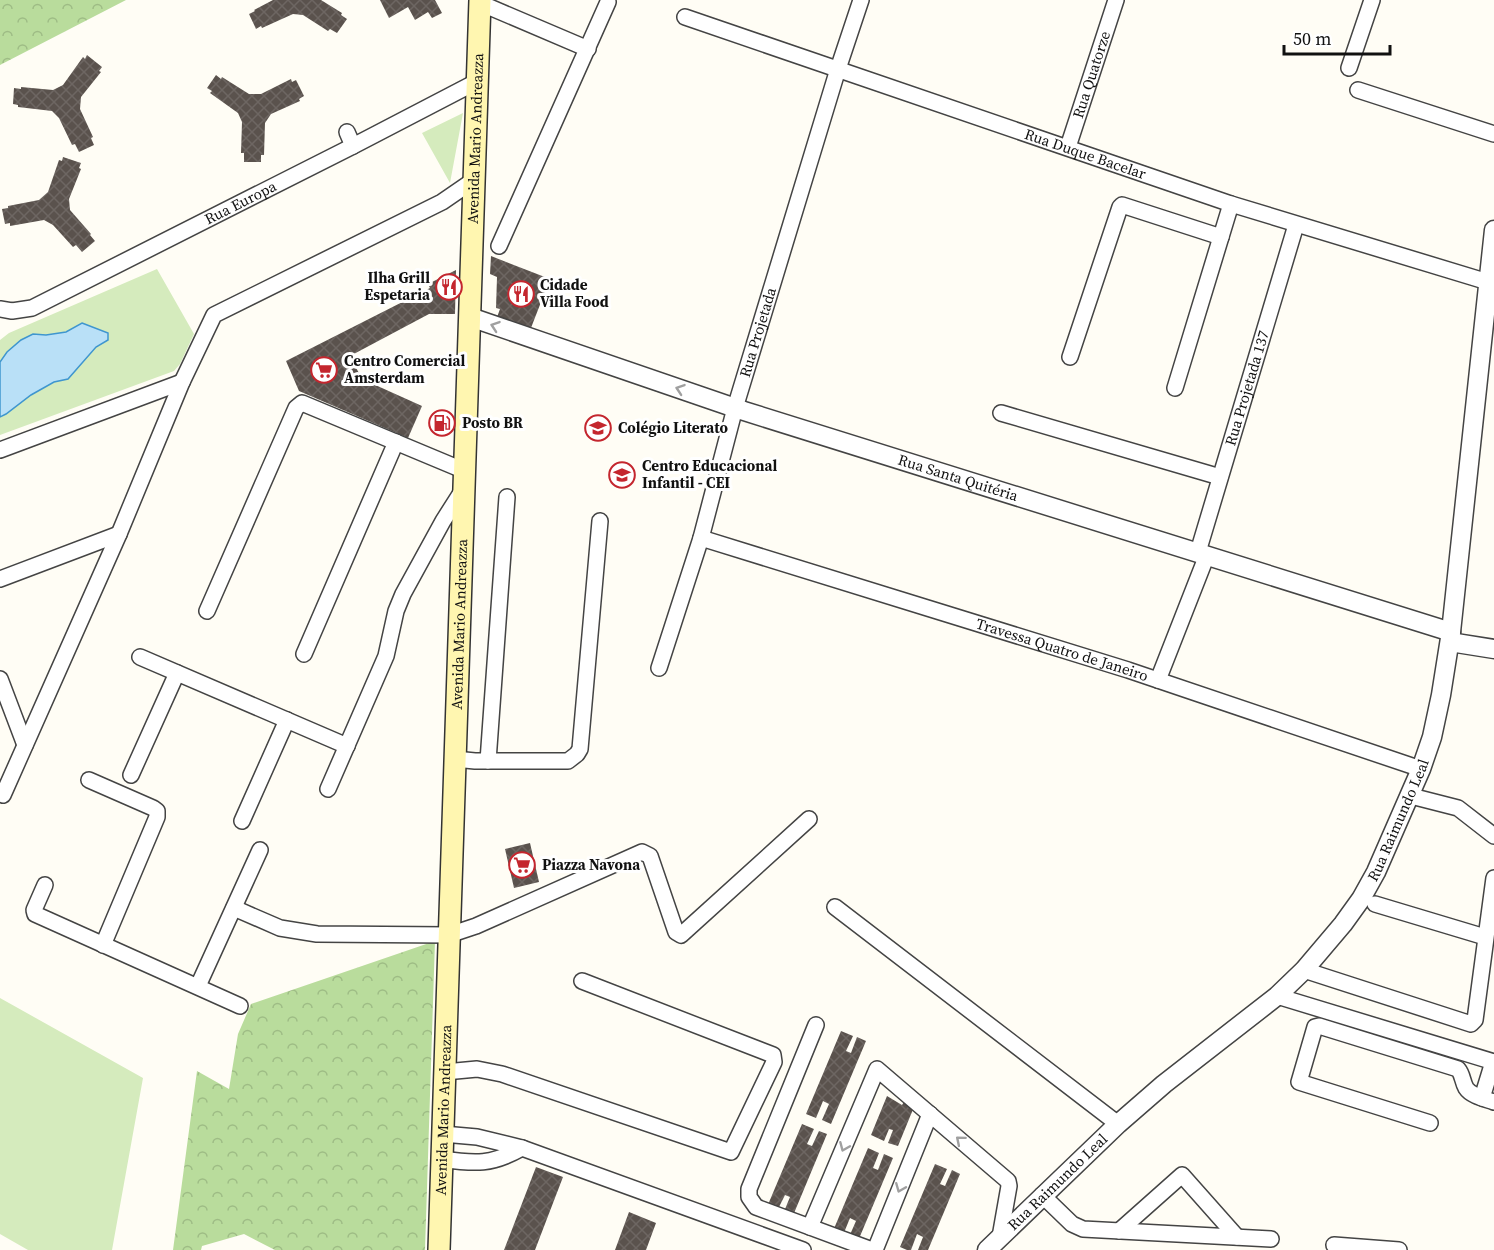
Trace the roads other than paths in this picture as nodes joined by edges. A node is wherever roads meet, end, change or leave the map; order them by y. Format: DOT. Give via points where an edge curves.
graph roads {
  1 [pos="861,0"];
  2 [pos="1116,0"];
  3 [pos="1372,0"];
  4 [pos="480,2"];
  5 [pos="608,2"];
  6 [pos="685,17"];
  7 [pos="588,49"];
  8 [pos="1349,68"];
  9 [pos="838,69"];
  10 [pos="478,81"];
  11 [pos="1358,90"];
  12 [pos="1494,134"];
  13 [pos="1068,147"];
  14 [pos="474,180"];
  15 [pos="1231,204"];
  16 [pos="1296,225"];
  17 [pos="1494,230"];
  18 [pos="1221,237"];
  19 [pos="499,246"];
  20 [pos="1490,289"];
  21 [pos="0,309"];
  22 [pos="470,317"];
  23 [pos="1070,357"];
  24 [pos="182,382"];
  25 [pos="1175,388"];
  26 [pos="735,408"];
  27 [pos="1001,413"];
  28 [pos="396,442"];
  29 [pos="0,450"];
  30 [pos="1220,477"];
  31 [pos="464,480"];
  32 [pos="507,497"];
  33 [pos="600,520"];
  34 [pos="119,534"];
  35 [pos="701,538"];
  36 [pos="1202,554"];
  37 [pos="0,579"];
  38 [pos="207,611"];
  39 [pos="1450,637"];
  40 [pos="1494,649"];
  41 [pos="304,654"];
  42 [pos="140,657"];
  43 [pos="659,668"];
  44 [pos="177,673"];
  45 [pos="0,679"];
  46 [pos="1158,680"];
  47 [pos="287,720"];
  48 [pos="25,745"];
  49 [pos="347,746"];
  50 [pos="455,759"];
  51 [pos="488,761"];
  52 [pos="1421,769"];
  53 [pos="131,775"];
  54 [pos="89,780"];
  55 [pos="328,789"];
  56 [pos="3,795"];
  57 [pos="1411,796"];
  58 [pos="809,819"];
  59 [pos="242,821"];
  60 [pos="1494,836"];
  61 [pos="260,850"];
  62 [pos="1494,878"];
  63 [pos="45,885"];
  64 [pos="1375,904"];
  65 [pos="835,907"];
  66 [pos="234,908"];
  67 [pos="449,935"];
  68 [pos="1485,937"];
  69 [pos="103,945"];
  70 [pos="1304,969"];
  71 [pos="582,981"];
  72 [pos="198,986"];
  73 [pos="1277,996"];
  74 [pos="240,1006"];
  75 [pos="816,1025"];
  76 [pos="1493,1062"];
  77 [pos="445,1072"];
  78 [pos="1488,1100"];
  79 [pos="930,1114"];
  80 [pos="1430,1123"];
  81 [pos="1118,1124"];
  82 [pos="443,1134"];
  83 [pos="522,1148"];
  84 [pos="442,1159"];
  85 [pos="1042,1195"];
  86 [pos="810,1227"];
  87 [pos="1119,1231"];
  88 [pos="1000,1237"];
  89 [pos="1237,1237"];
  90 [pos="1271,1239"];
  91 [pos="1334,1245"];
  92 [pos="439,1250"];
  93 [pos="803,1250"];
  94 [pos="873,1250"];
  95 [pos="987,1250"];
  96 [pos="1400,1250"];
  1 -- 9 [label="street, Rua Projetada"];
  2 -- 13 [label="street, Rua Quatorze"];
  3 -- 8 [label="street"];
  4 -- 7 [label="street"];
  4 -- 10 [label="main road, Avenida Mario Andreazza"];
  5 -- 7 [label="street"];
  6 -- 9 [label="street, Rua Duque Bacelar"];
  7 -- 19 [label="street"];
  9 -- 13 [label="street, Rua Duque Bacelar"];
  9 -- 26 [label="street, Rua Projetada"];
  10 -- 14 [label="main road, Avenida Mario Andreazza"];
  10 -- 21 [label="street, Rua Europa" via="350,139 136,248 32,308"];
  11 -- 12 [label="street"];
  13 -- 15 [label="street, Rua Duque Bacelar"];
  14 -- 22 [label="main road, Avenida Mario Andreazza"];
  14 -- 24 [label="street" via="442,202 218,312 209,322"];
  15 -- 16 [label="street, Rua Duque Bacelar"];
  15 -- 18 [label="street"];
  16 -- 20 [label="street, Rua Duque Bacelar"];
  16 -- 30 [label="street, Rua Projetada 137"];
  17 -- 20 [label="street, Rua Raimundo Leal"];
  18 -- 23 [label="street" via="1119,207"];
  18 -- 25 [label="street"];
  20 -- 39 [label="street, Rua Raimundo Leal"];
  26 -- 22 [label="street, Rua Santa Quitéria, one-way"];
  22 -- 31 [label="main road, Avenida Mario Andreazza"];
  24 -- 29 [label="street"];
  24 -- 34 [label="street"];
  26 -- 35 [label="street, Rua Projetada"];
  26 -- 36 [label="street, Rua Santa Quitéria"];
  27 -- 30 [label="street"];
  28 -- 31 [label="street"];
  28 -- 38 [label="street" via="299,405"];
  28 -- 41 [label="street"];
  30 -- 36 [label="street, Rua Projetada 137"];
  31 -- 49 [label="street" via="403,594 386,656"];
  31 -- 50 [label="main road, Avenida Mario Andreazza"];
  32 -- 51 [label="street"];
  33 -- 51 [label="street" via="577,754 568,761"];
  34 -- 37 [label="street"];
  34 -- 48 [label="street"];
  35 -- 43 [label="street, Rua Projetada"];
  35 -- 46 [label="street, Travessa Quatro de Janeiro"];
  36 -- 39 [label="street, Rua Santa Quitéria"];
  36 -- 46 [label="street, Rua Projetada 137"];
  39 -- 40 [label="street, Rua Santa Quitéria"];
  39 -- 52 [label="street, Rua Raimundo Leal" via="1432,737"];
  42 -- 44 [label="street"];
  44 -- 47 [label="street"];
  44 -- 53 [label="street"];
  45 -- 48 [label="street"];
  46 -- 52 [label="street, Travessa Quatro de Janeiro"];
  47 -- 49 [label="street"];
  47 -- 59 [label="street"];
  48 -- 56 [label="street"];
  49 -- 55 [label="street"];
  50 -- 51 [label="street"];
  50 -- 67 [label="main road, Avenida Mario Andreazza"];
  52 -- 57 [label="street, Rua Raimundo Leal"];
  54 -- 69 [label="street" via="157,812"];
  57 -- 60 [label="street" via="1458,808"];
  57 -- 70 [label="street, Rua Raimundo Leal" via="1361,899"];
  58 -- 67 [label="street" via="681,935 676,932 650,856 642,852"];
  61 -- 66 [label="street"];
  62 -- 68 [label="street"];
  63 -- 69 [label="street" via="35,914"];
  64 -- 68 [label="street"];
  65 -- 81 [label="street"];
  66 -- 67 [label="street" via="280,928 317,934"];
  66 -- 72 [label="street"];
  67 -- 77 [label="main road, Avenida Mario Andreazza"];
  68 -- 70 [label="street" via="1475,1020 1471,1024"];
  69 -- 72 [label="street"];
  70 -- 73 [label="street, Rua Raimundo Leal"];
  71 -- 77 [label="street" via="772,1055 774,1062 731,1152 502,1074 477,1069"];
  72 -- 74 [label="street"];
  73 -- 76 [label="street"];
  73 -- 81 [label="street, Rua Raimundo Leal"];
  75 -- 86 [label="street" via="749,1189 756,1207"];
  76 -- 78 [label="street"];
  77 -- 82 [label="main road, Avenida Mario Andreazza"];
  78 -- 80 [label="street" via="1466,1088 1458,1069 1315,1027 1299,1082"];
  79 -- 86 [label="street, one-way" via="877,1069"];
  88 -- 79 [label="street, one-way" via="1008,1181"];
  79 -- 94 [label="street, one-way"];
  81 -- 85 [label="street, Rua Raimundo Leal"];
  82 -- 83 [label="street"];
  82 -- 84 [label="main road, Avenida Mario Andreazza"];
  83 -- 84 [label="street" via="504,1158 474,1164"];
  83 -- 93 [label="street"];
  84 -- 92 [label="main road, Avenida Mario Andreazza"];
  85 -- 87 [label="street" via="1078,1228"];
  85 -- 88 [label="street, Rua Raimundo Leal"];
  86 -- 94 [label="street"];
  87 -- 89 [label="street"];
  87 -- 89 [label="street" via="1182,1175"];
  88 -- 95 [label="street, Rua Raimundo Leal"];
  89 -- 90 [label="street"];
  91 -- 96 [label="street"];
}
